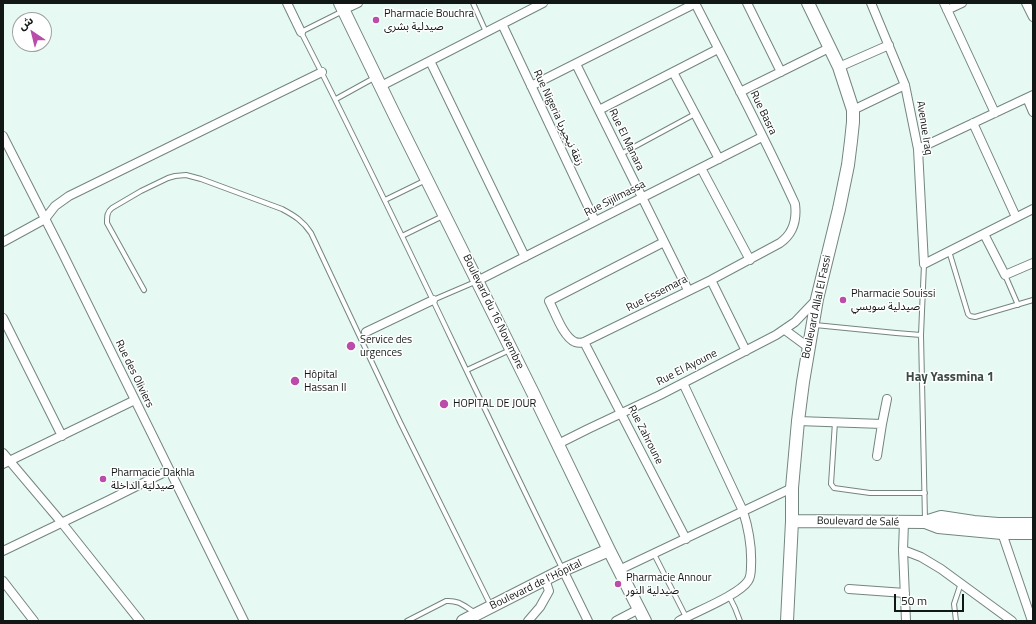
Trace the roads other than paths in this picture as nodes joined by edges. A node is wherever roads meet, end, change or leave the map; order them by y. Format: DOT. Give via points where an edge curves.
graph roads {
  1 [pos="287,3"];
  2 [pos="358,3"];
  3 [pos="473,3"];
  4 [pos="543,3"];
  5 [pos="696,3"];
  6 [pos="747,3"];
  7 [pos="808,3"];
  8 [pos="871,3"];
  9 [pos="962,3"];
  10 [pos="1026,3"];
  11 [pos="342,7"];
  12 [pos="946,7"];
  13 [pos="1033,17"];
  14 [pos="502,24"];
  15 [pos="302,32"];
  16 [pos="486,32"];
  17 [pos="889,44"];
  18 [pos="829,48"];
  19 [pos="718,49"];
  20 [pos="430,61"];
  21 [pos="576,64"];
  22 [pos="839,68"];
  23 [pos="322,72"];
  24 [pos="673,72"];
  25 [pos="781,72"];
  26 [pos="379,81"];
  27 [pos="905,85"];
  28 [pos="531,86"];
  29 [pos="740,92"];
  30 [pos="1030,96"];
  31 [pos="336,99"];
  32 [pos="599,110"];
  33 [pos="853,110"];
  34 [pos="1033,112"];
  35 [pos="995,113"];
  36 [pos="695,114"];
  37 [pos="973,123"];
  38 [pos="3,136"];
  39 [pos="762,137"];
  40 [pos="918,149"];
  41 [pos="621,154"];
  42 [pos="719,159"];
  43 [pos="701,168"];
  44 [pos="427,180"];
  45 [pos="642,197"];
  46 [pos="385,200"];
  47 [pos="1033,209"];
  48 [pos="444,215"];
  49 [pos="1016,218"];
  50 [pos="45,219"];
  51 [pos="595,221"];
  52 [pos="789,234"];
  53 [pos="984,234"];
  54 [pos="402,236"];
  55 [pos="3,242"];
  56 [pos="664,242"];
  57 [pos="949,251"];
  58 [pos="525,257"];
  59 [pos="750,260"];
  60 [pos="1033,263"];
  61 [pos="924,264"];
  62 [pos="1005,274"];
  63 [pos="711,280"];
  64 [pos="477,281"];
  65 [pos="144,290"];
  66 [pos="688,290"];
  67 [pos="817,299"];
  68 [pos="433,300"];
  69 [pos="1033,300"];
  70 [pos="1018,305"];
  71 [pos="3,320"];
  72 [pos="812,325"];
  73 [pos="785,330"];
  74 [pos="366,332"];
  75 [pos="921,335"];
  76 [pos="584,342"];
  77 [pos="808,347"];
  78 [pos="511,349"];
  79 [pos="746,351"];
  80 [pos="467,370"];
  81 [pos="683,383"];
  82 [pos="135,400"];
  83 [pos="887,400"];
  84 [pos="621,413"];
  85 [pos="798,421"];
  86 [pos="835,422"];
  87 [pos="882,424"];
  88 [pos="62,436"];
  89 [pos="558,444"];
  90 [pos="3,453"];
  91 [pos="877,456"];
  92 [pos="6,462"];
  93 [pos="169,470"];
  94 [pos="792,488"];
  95 [pos="924,493"];
  96 [pos="743,511"];
  97 [pos="792,521"];
  98 [pos="904,522"];
  99 [pos="925,522"];
  100 [pos="62,523"];
  101 [pos="1033,524"];
  102 [pos="1000,529"];
  103 [pos="1033,533"];
  104 [pos="686,538"];
  105 [pos="609,550"];
  106 [pos="903,550"];
  107 [pos="3,551"];
  108 [pos="654,554"];
  109 [pos="564,570"];
  110 [pos="619,570"];
  111 [pos="545,579"];
  112 [pos="3,581"];
  113 [pos="961,583"];
  114 [pos="849,589"];
  115 [pos="905,593"];
  116 [pos="728,596"];
  117 [pos="491,607"];
  118 [pos="639,609"];
  119 [pos="476,614"];
  120 [pos="682,619"];
  121 [pos="34,621"];
  122 [pos="140,621"];
  123 [pos="244,621"];
  124 [pos="407,621"];
  125 [pos="463,621"];
  126 [pos="528,621"];
  127 [pos="588,621"];
  128 [pos="616,621"];
  129 [pos="645,621"];
  130 [pos="740,621"];
  131 [pos="787,621"];
  132 [pos="906,621"];
  133 [pos="956,621"];
  134 [pos="1012,621"];
  135 [pos="1032,621"];
  1 -- 15 [label="street"];
  2 -- 11 [label="street"];
  3 -- 16 [label="lane"];
  4 -- 14 [label="street"];
  5 -- 19 [label="street, Rue Basra"];
  5 -- 21 [label="street"];
  6 -- 25 [label="street"];
  7 -- 18 [label="street, Boulevard Allal El Fassi"];
  8 -- 17 [label="street, Avenue Iraq"];
  9 -- 12 [label="street"];
  10 -- 13 [label="street"];
  11 -- 15 [label="lane"];
  11 -- 26 [label="street, Boulevard du 16 Novembre"];
  12 -- 35 [label="street"];
  14 -- 16 [label="street"];
  14 -- 28 [label="street, Rue Nigeria زنقة نيجيريا"];
  15 -- 23 [label="lane"];
  16 -- 20 [label="street"];
  17 -- 22 [label="street"];
  17 -- 27 [label="street, Avenue Iraq"];
  18 -- 22 [label="street, Boulevard Allal El Fassi"];
  18 -- 25 [label="street"];
  19 -- 24 [label="street"];
  19 -- 29 [label="street, Rue Basra"];
  20 -- 26 [label="street"];
  20 -- 58 [label="street"];
  21 -- 28 [label="street"];
  21 -- 32 [label="street, Rue El Manara"];
  22 -- 33 [label="street, Boulevard Allal El Fassi"];
  23 -- 31 [label="lane"];
  23 -- 50 [label="street" via="69,196 55,206"];
  24 -- 32 [label="street"];
  24 -- 36 [label="street"];
  25 -- 29 [label="street"];
  26 -- 31 [label="lane"];
  26 -- 44 [label="street, Boulevard du 16 Novembre"];
  27 -- 33 [label="street"];
  27 -- 40 [label="street, Avenue Iraq"];
  28 -- 51 [label="street, Rue Nigeria زنقة نيجيريا"];
  29 -- 39 [label="street, Rue Basra"];
  30 -- 34 [label="street"];
  30 -- 35 [label="street"];
  31 -- 46 [label="lane"];
  32 -- 41 [label="street, Rue El Manara"];
  33 -- 67 [label="street, Boulevard Allal El Fassi" via="848,165"];
  35 -- 37 [label="street"];
  36 -- 41 [label="lane"];
  36 -- 42 [label="street"];
  37 -- 40 [label="street"];
  37 -- 49 [label="street"];
  38 -- 50 [label="street, Rue des Oliviers"];
  39 -- 42 [label="street, Rue Sijilmassa"];
  39 -- 52 [label="street, Rue Basra" via="795,204 796,218"];
  40 -- 61 [label="street, Avenue Iraq"];
  41 -- 45 [label="street, Rue El Manara"];
  42 -- 43 [label="street, Rue Sijilmassa"];
  43 -- 45 [label="street, Rue Sijilmassa"];
  43 -- 59 [label="street"];
  44 -- 46 [label="lane"];
  44 -- 48 [label="street, Boulevard du 16 Novembre"];
  45 -- 51 [label="street, Rue Sijilmassa"];
  45 -- 56 [label="street, Rue El Manara"];
  46 -- 54 [label="lane"];
  47 -- 49 [label="street"];
  48 -- 54 [label="lane"];
  48 -- 64 [label="street, Boulevard du 16 Novembre"];
  49 -- 53 [label="street"];
  50 -- 55 [label="street"];
  50 -- 82 [label="street, Rue des Oliviers"];
  51 -- 58 [label="street, Rue Sijilmassa"];
  52 -- 59 [label="street, Rue Essemara" via="784,241"];
  53 -- 57 [label="street"];
  53 -- 62 [label="street"];
  54 -- 68 [label="lane"];
  56 -- 66 [label="street, Rue El Manara"];
  56 -- 76 [label="street" via="549,301 567,336 574,342"];
  57 -- 61 [label="street"];
  57 -- 70 [label="lane" via="970,316 975,317"];
  58 -- 64 [label="street, Rue Sijilmassa"];
  59 -- 63 [label="street, Rue Essemara"];
  60 -- 62 [label="street"];
  61 -- 75 [label="lane"];
  62 -- 70 [label="lane"];
  63 -- 66 [label="street, Rue Essemara"];
  63 -- 79 [label="street"];
  64 -- 68 [label="lane"];
  64 -- 78 [label="street, Boulevard du 16 Novembre"];
  65 -- 117 [label="lane" via="108,223 107,214 112,208 168,178 186,175 201,179 282,209 305,224"];
  66 -- 76 [label="street, Rue Essemara"];
  67 -- 72 [label="street, Boulevard Allal El Fassi"];
  67 -- 73 [label="street, Rue El Ayoune"];
  68 -- 74 [label="street"];
  68 -- 80 [label="lane"];
  69 -- 70 [label="lane"];
  71 -- 88 [label="street"];
  72 -- 75 [label="lane"];
  72 -- 77 [label="street, Boulevard Allal El Fassi"];
  73 -- 77 [label="street"];
  73 -- 79 [label="street, Rue El Ayoune"];
  75 -- 95 [label="lane"];
  76 -- 84 [label="street, Rue Zahroune"];
  77 -- 85 [label="street, Boulevard Allal El Fassi"];
  78 -- 80 [label="lane"];
  78 -- 89 [label="street, Boulevard du 16 Novembre"];
  79 -- 81 [label="street, Rue El Ayoune"];
  80 -- 109 [label="lane"];
  81 -- 84 [label="street, Rue El Ayoune"];
  81 -- 96 [label="street"];
  82 -- 88 [label="street"];
  82 -- 93 [label="street, Rue des Oliviers"];
  83 -- 87 [label="street"];
  84 -- 89 [label="street, Rue El Ayoune"];
  84 -- 104 [label="street, Rue Zahroune"];
  85 -- 86 [label="street"];
  85 -- 94 [label="street, Boulevard Allal El Fassi"];
  86 -- 87 [label="street"];
  86 -- 95 [label="lane" via="831,484 834,488 870,493"];
  87 -- 91 [label="street"];
  88 -- 92 [label="street"];
  89 -- 105 [label="street, Boulevard du 16 Novembre"];
  90 -- 92 [label="street"];
  92 -- 100 [label="street"];
  93 -- 100 [label="street"];
  93 -- 123 [label="street, Rue des Oliviers"];
  94 -- 96 [label="street"];
  94 -- 97 [label="street, Boulevard Allal El Fassi"];
  95 -- 99 [label="lane"];
  96 -- 104 [label="street"];
  96 -- 116 [label="street" via="752,554 750,577 744,585"];
  97 -- 98 [label="street, Boulevard de Salé"];
  97 -- 131 [label="street, Boulevard Allal El Fassi"];
  98 -- 99 [label="street, Boulevard de Salé"];
  98 -- 106 [label="street"];
  99 -- 102 [label="street, Boulevard de Salé" via="941,517"];
  100 -- 107 [label="street"];
  100 -- 122 [label="street"];
  101 -- 102 [label="street, Boulevard de Salé"];
  102 -- 103 [label="street, Boulevard de Salé"];
  102 -- 135 [label="street"];
  104 -- 108 [label="street"];
  105 -- 109 [label="street, Boulevard de l'Hôpital"];
  105 -- 110 [label="street, Boulevard du 16 Novembre"];
  106 -- 113 [label="street" via="929,562"];
  106 -- 115 [label="street"];
  108 -- 110 [label="street"];
  108 -- 120 [label="lane"];
  109 -- 111 [label="street, Boulevard de l'Hôpital"];
  109 -- 127 [label="street"];
  110 -- 118 [label="street, Boulevard du 16 Novembre"];
  111 -- 117 [label="street, Boulevard de l'Hôpital"];
  111 -- 126 [label="street" via="549,591"];
  112 -- 121 [label="street"];
  113 -- 133 [label="lane" via="954,604"];
  113 -- 134 [label="street"];
  114 -- 115 [label="street"];
  115 -- 132 [label="street"];
  116 -- 120 [label="street"];
  116 -- 130 [label="lane"];
  117 -- 119 [label="street, Boulevard de l'Hôpital"];
  118 -- 128 [label="street"];
  118 -- 129 [label="street, Boulevard du 16 Novembre"];
  119 -- 124 [label="lane" via="453,600"];
  119 -- 125 [label="street, Boulevard de l'Hôpital"];
}
